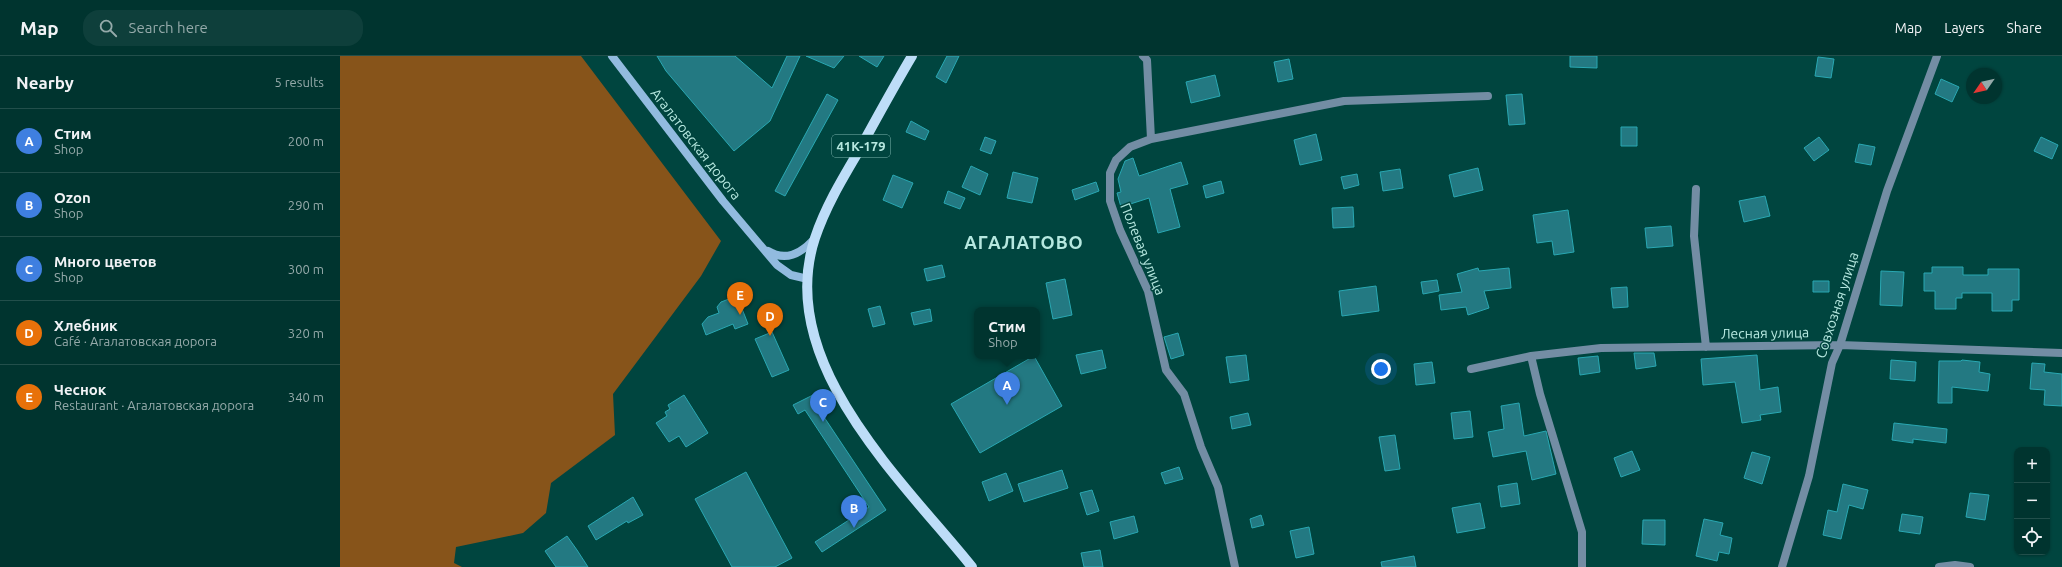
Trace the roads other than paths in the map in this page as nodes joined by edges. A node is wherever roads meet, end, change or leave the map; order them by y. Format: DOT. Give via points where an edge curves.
graph roads {
  1 [pos="612,56"];
  2 [pos="912,56"];
  3 [pos="1143,56"];
  4 [pos="1938,56"];
  5 [pos="1488,96"];
  6 [pos="1151,139"];
  7 [pos="1696,189"];
  8 [pos="815,238"];
  9 [pos="762,247"];
  10 [pos="808,279"];
  11 [pos="1840,345"];
  12 [pos="1706,347"];
  13 [pos="2062,353"];
  14 [pos="1531,356"];
  15 [pos="1471,369"];
  16 [pos="972,567"];
  17 [pos="1235,567"];
  18 [pos="1582,567"];
  19 [pos="1782,567"];
  20 [pos="1939,567"];
  21 [pos="1970,567"];
  1 -- 9 [label="main road, Агалатовская дорога"];
  2 -- 8 [label="main road, 41К-179" via="833,196"];
  3 -- 6 [label="street" via="1147,60"];
  4 -- 11 [label="street, Совхозная улица" via="1887,191"];
  5 -- 6 [label="street, Полевая улица" via="1344,101"];
  6 -- 17 [label="street, Полевая улица" via="1130,147 1116,160 1110,173 1110,201 1148,292 1166,370 1184,394 1201,447 1218,487"];
  7 -- 12 [label="street" via="1694,236"];
  8 -- 9 [label="main road" via="797,254 787,256 775,255"];
  8 -- 10 [label="main road, 41К-179"];
  9 -- 10 [label="main road, Агалатовская дорога" via="777,265 791,275"];
  10 -- 16 [label="main road, 41К-179" via="811,326 834,386 862,430"];
  11 -- 12 [label="street, Лесная улица"];
  11 -- 13 [label="street, Лесная улица"];
  11 -- 19 [label="street, Совхозная улица" via="1832,363 1808,476"];
  12 -- 14 [label="street, Лесная улица" via="1601,348"];
  14 -- 15 [label="street, Лесная улица"];
  14 -- 18 [label="street" via="1582,532"];
  20 -- 21 [label="street"];
}
